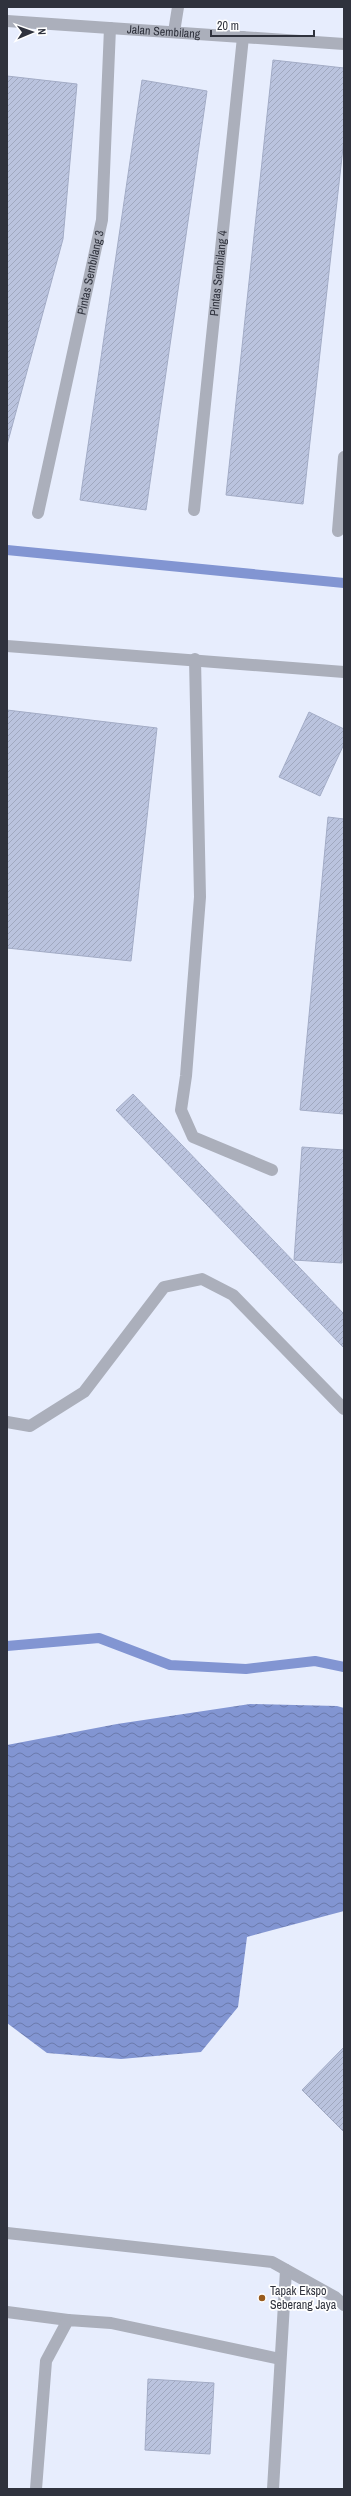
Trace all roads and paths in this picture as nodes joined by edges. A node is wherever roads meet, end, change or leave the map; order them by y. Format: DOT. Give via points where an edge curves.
graph roads {
  1 [pos="178,7"];
  2 [pos="7,21"];
  3 [pos="110,28"];
  4 [pos="174,32"];
  5 [pos="242,37"];
  6 [pos="344,44"];
  7 [pos="344,457"];
  8 [pos="194,510"];
  9 [pos="38,513"];
  10 [pos="338,532"];
  11 [pos="7,646"];
  12 [pos="195,659"];
  13 [pos="344,672"];
  14 [pos="272,1170"];
  15 [pos="344,1409"];
  16 [pos="7,1422"];
  17 [pos="7,2233"];
  18 [pos="286,2270"];
  19 [pos="344,2306"];
  20 [pos="7,2312"];
  21 [pos="68,2320"];
  22 [pos="280,2360"];
  23 [pos="36,2489"];
  24 [pos="273,2489"];
  1 -- 4 [label="street"];
  2 -- 3 [label="street, Jalan Sembilang"];
  3 -- 4 [label="street, Jalan Sembilang"];
  3 -- 9 [label="street, Pintas Sembilang 3" via="102,220"];
  4 -- 5 [label="street, Jalan Sembilang"];
  5 -- 6 [label="street, Jalan Sembilang"];
  5 -- 8 [label="street, Pintas Sembilang 4"];
  7 -- 10 [label="street"];
  11 -- 12 [label="street"];
  12 -- 13 [label="street"];
  12 -- 14 [label="street" via="200,897 181,1110 193,1137"];
  15 -- 16 [label="street" via="233,1295 202,1279 164,1286 84,1392 30,1426"];
  17 -- 18 [label="street" via="272,2262"];
  18 -- 19 [label="street" via="334,2297"];
  18 -- 22 [label="street"];
  20 -- 21 [label="street"];
  21 -- 22 [label="street" via="111,2323"];
  21 -- 23 [label="street" via="46,2361"];
  22 -- 24 [label="street"];
}
